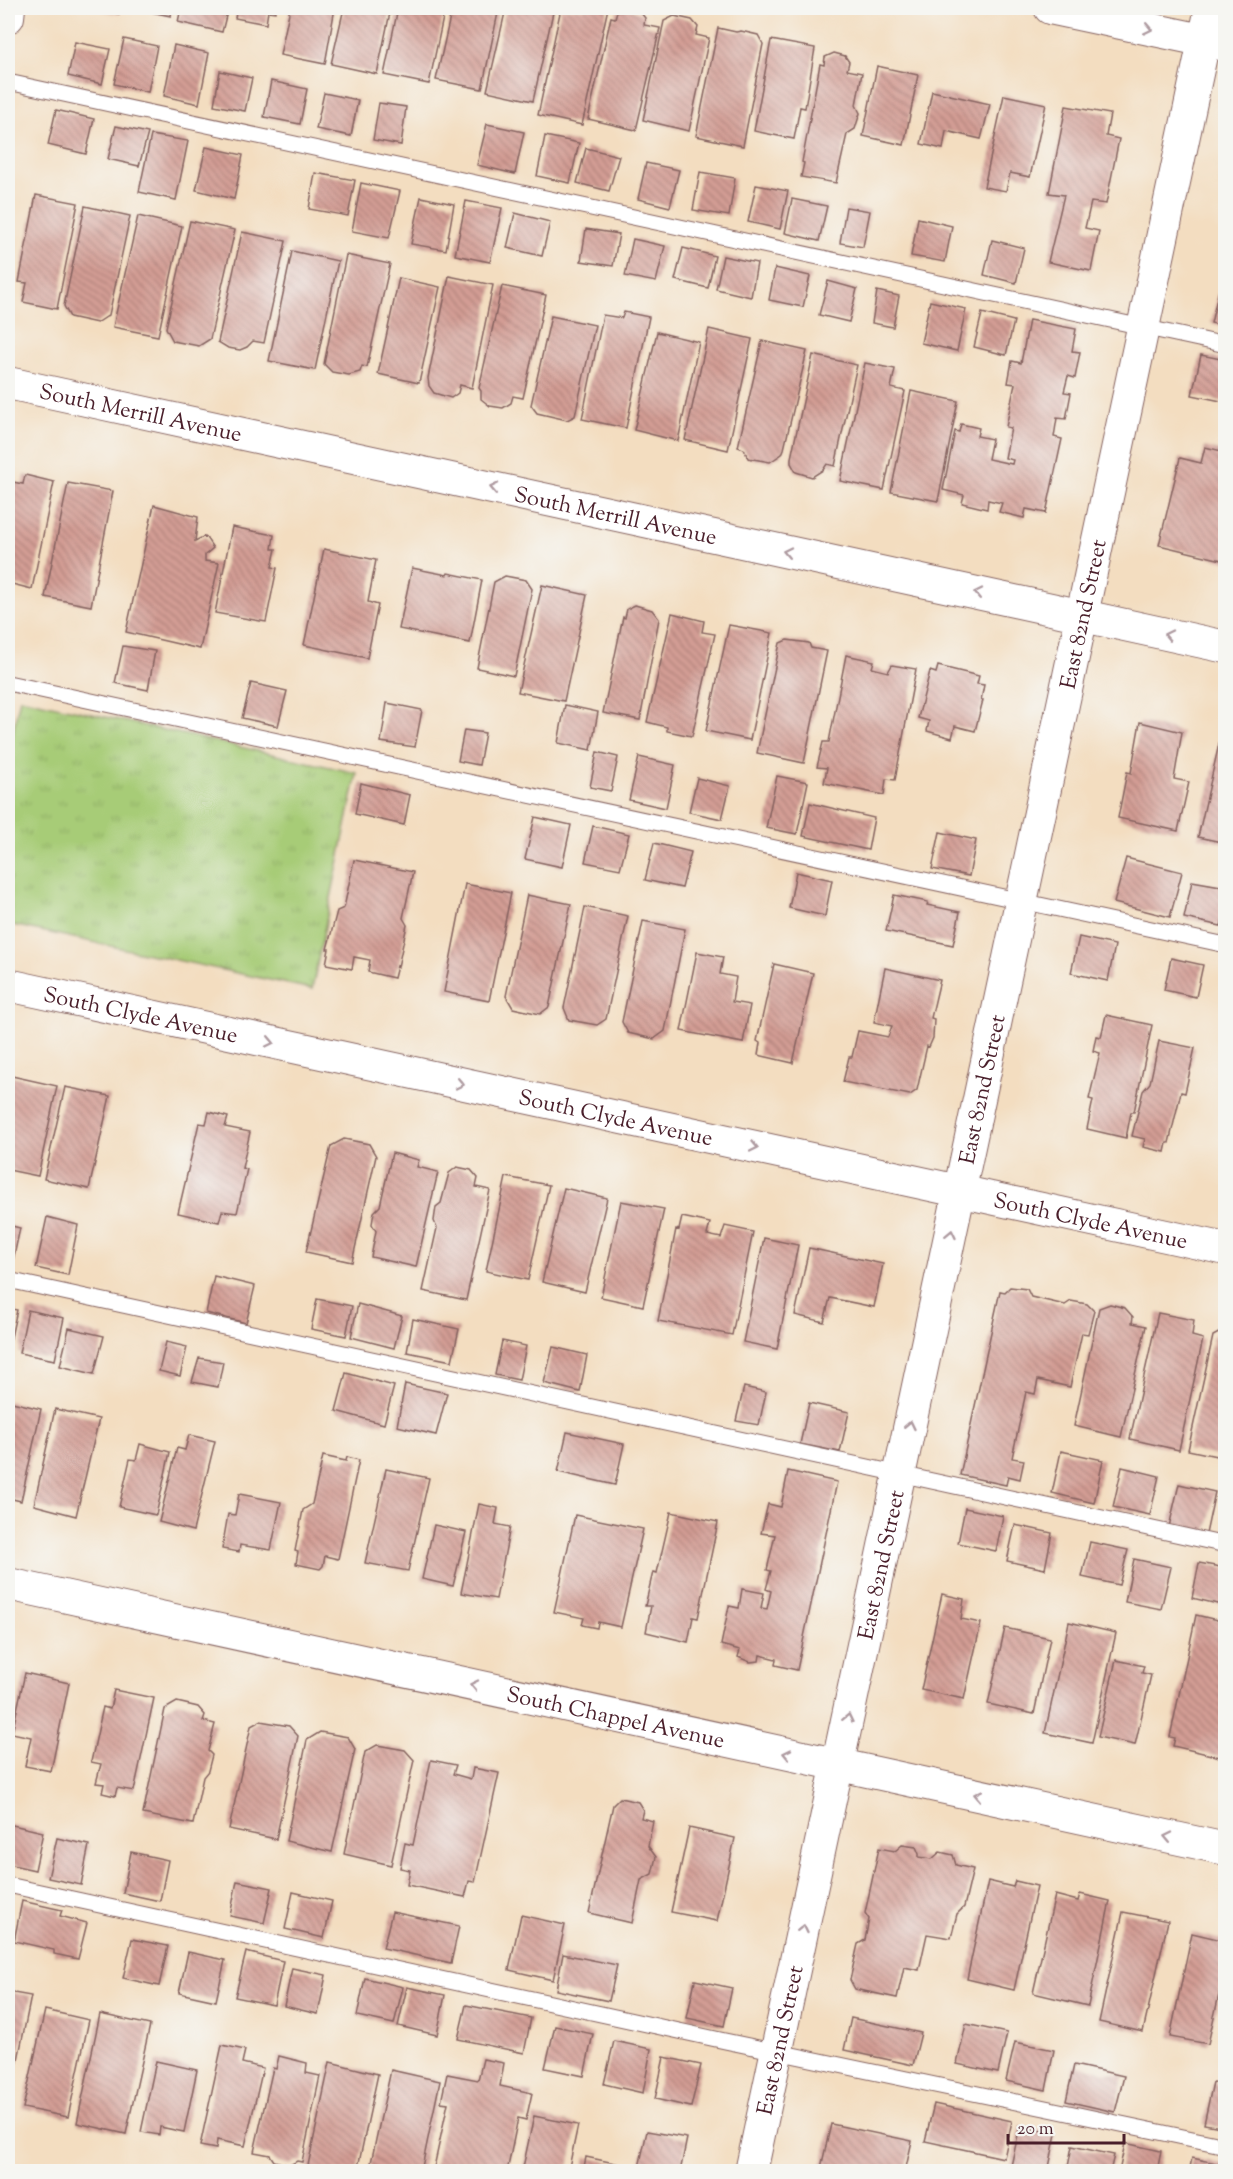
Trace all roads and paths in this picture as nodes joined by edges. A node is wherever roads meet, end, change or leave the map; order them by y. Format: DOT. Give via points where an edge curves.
graph roads {
  1 [pos="9,8"];
  2 [pos="1050,8"];
  3 [pos="1211,8"];
  4 [pos="8,17"];
  5 [pos="1215,43"];
  6 [pos="8,82"];
  7 [pos="1143,327"];
  8 [pos="1226,345"];
  9 [pos="8,383"];
  10 [pos="1082,616"];
  11 [pos="1226,647"];
  12 [pos="8,683"];
  13 [pos="1021,900"];
  14 [pos="1226,945"];
  15 [pos="8,985"];
  16 [pos="959,1192"];
  17 [pos="1226,1250"];
  18 [pos="8,1280"];
  19 [pos="899,1475"];
  20 [pos="1226,1545"];
  21 [pos="8,1584"];
  22 [pos="837,1765"];
  23 [pos="1226,1849"];
  24 [pos="8,1885"];
  25 [pos="776,2052"];
  26 [pos="1226,2146"];
  27 [pos="751,2172"];
  1 -- 4 [label="street"];
  2 -- 5 [label="street, one-way"];
  3 -- 5 [label="street, East 82nd Street"];
  5 -- 7 [label="street, East 82nd Street"];
  6 -- 7 [label="lane"];
  7 -- 8 [label="lane"];
  7 -- 10 [label="street, East 82nd Street"];
  10 -- 9 [label="street, South Merrill Avenue, one-way"];
  11 -- 10 [label="street, South Merrill Avenue, one-way"];
  10 -- 13 [label="street, East 82nd Street"];
  12 -- 13 [label="lane"];
  13 -- 14 [label="lane"];
  13 -- 16 [label="street, East 82nd Street"];
  15 -- 16 [label="street, South Clyde Avenue, one-way"];
  16 -- 17 [label="street, South Clyde Avenue"];
  19 -- 16 [label="street, East 82nd Street, one-way"];
  18 -- 19 [label="lane"];
  19 -- 20 [label="lane"];
  22 -- 19 [label="street, East 82nd Street, one-way"];
  22 -- 21 [label="street, South Chappel Avenue, one-way"];
  23 -- 22 [label="street, South Chappel Avenue, one-way"];
  25 -- 22 [label="street, East 82nd Street, one-way"];
  24 -- 25 [label="lane"];
  25 -- 26 [label="lane"];
  25 -- 27 [label="street, East 82nd Street"];
}
